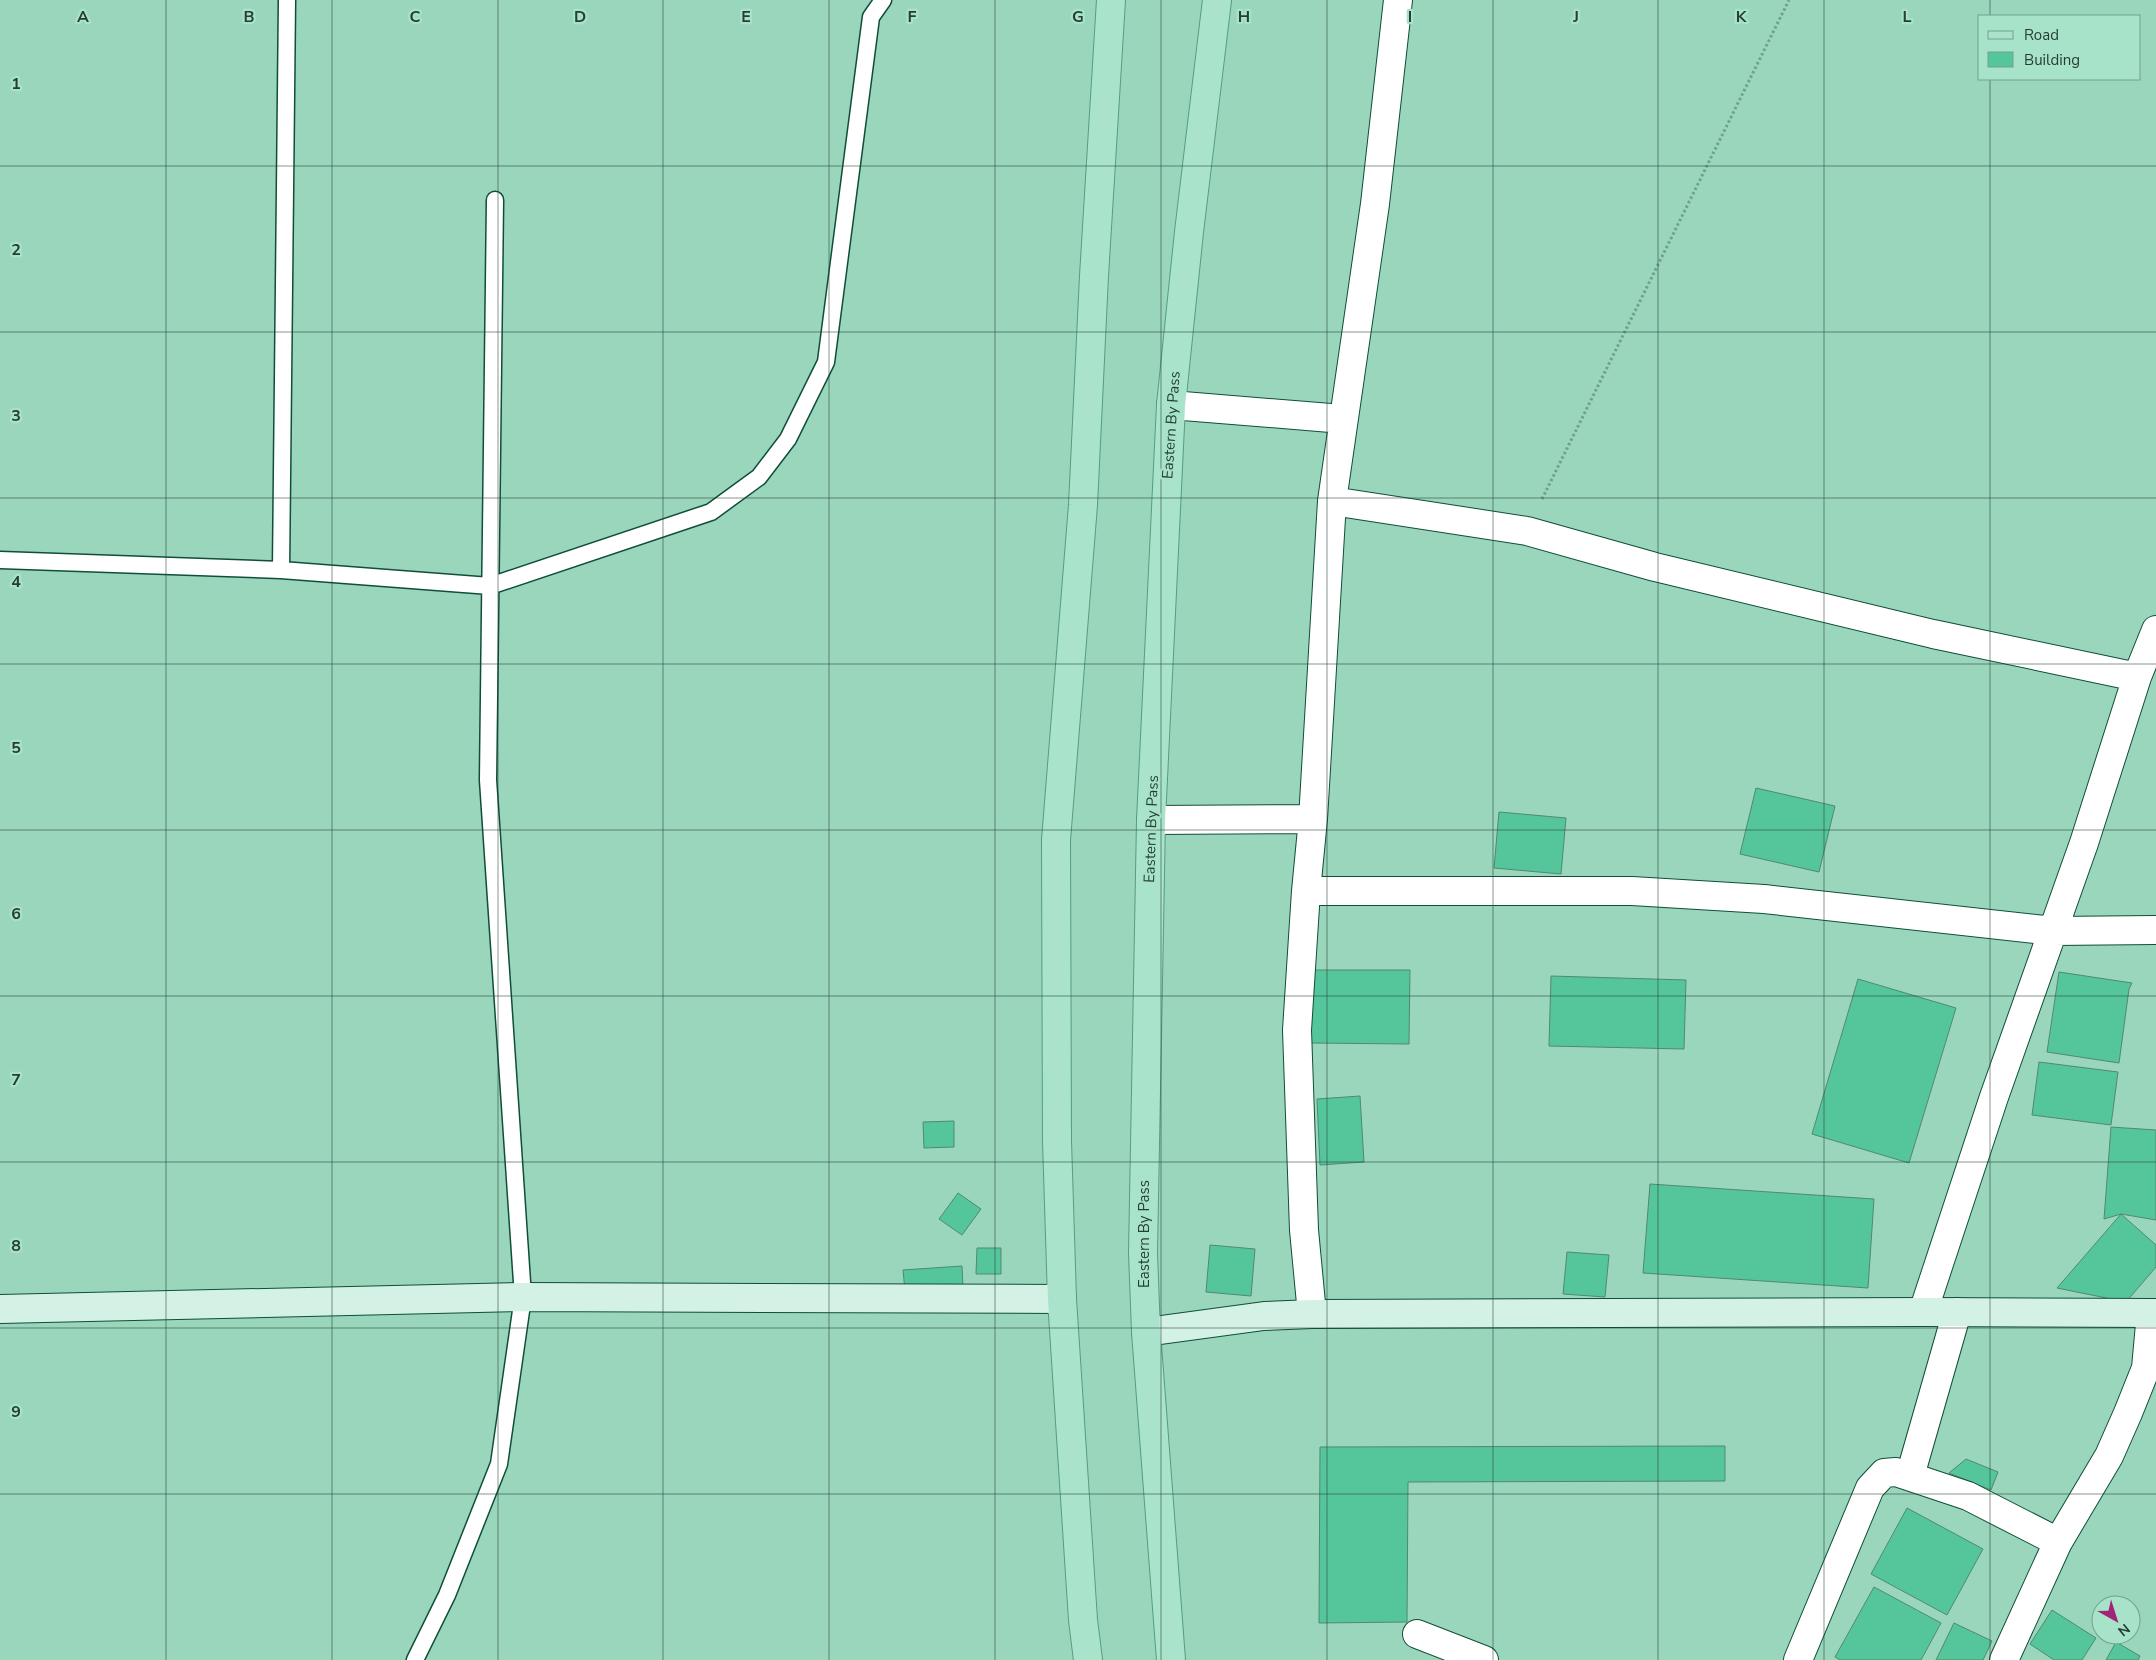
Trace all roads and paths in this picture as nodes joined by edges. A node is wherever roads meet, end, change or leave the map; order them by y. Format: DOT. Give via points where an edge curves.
graph roads {
  1 [pos="287,0"];
  2 [pos="882,0"];
  3 [pos="1111,0"];
  4 [pos="1218,0"];
  5 [pos="1398,0"];
  6 [pos="1789,0"];
  7 [pos="495,200"];
  8 [pos="1171,405"];
  9 [pos="1343,419"];
  10 [pos="1332,501"];
  11 [pos="1527,531"];
  12 [pos="0,560"];
  13 [pos="281,570"];
  14 [pos="490,586"];
  15 [pos="2156,630"];
  16 [pos="2137,677"];
  17 [pos="1313,819"];
  18 [pos="1151,820"];
  19 [pos="1306,891"];
  20 [pos="2156,930"];
  21 [pos="2053,931"];
  22 [pos="523,1297"];
  23 [pos="1062,1299"];
  24 [pos="0,1309"];
  25 [pos="1923,1312"];
  26 [pos="1957,1312"];
  27 [pos="2154,1313"];
  28 [pos="1312,1314"];
  29 [pos="1146,1332"];
  30 [pos="1910,1476"];
  31 [pos="2058,1542"];
  32 [pos="1417,1634"];
  33 [pos="415,1660"];
  34 [pos="1088,1660"];
  35 [pos="1171,1660"];
  36 [pos="1484,1660"];
  37 [pos="1798,1660"];
  38 [pos="2004,1660"];
  1 -- 13 [label="lane"];
  2 -- 14 [label="lane" via="871,17 826,362 788,439 759,477 711,512"];
  3 -- 23 [label="main road" via="1083,505 1056,840 1057,1141"];
  4 -- 8 [label="main road, Eastern By Pass"];
  5 -- 9 [label="street" via="1375,204"];
  6 -- 11 [label="path"];
  7 -- 14 [label="lane"];
  8 -- 9 [label="street"];
  8 -- 18 [label="main road, Eastern By Pass"];
  9 -- 10 [label="street"];
  10 -- 11 [label="street"];
  10 -- 17 [label="street"];
  11 -- 16 [label="street" via="1933,634"];
  12 -- 13 [label="lane"];
  13 -- 14 [label="lane"];
  14 -- 22 [label="lane" via="488,780"];
  15 -- 16 [label="street"];
  16 -- 21 [label="street"];
  17 -- 18 [label="street"];
  17 -- 19 [label="street"];
  18 -- 29 [label="main road, Eastern By Pass" via="1143,1253"];
  19 -- 21 [label="street" via="1641,892 1764,899"];
  19 -- 28 [label="street" via="1297,1030 1304,1230"];
  20 -- 21 [label="street"];
  21 -- 25 [label="street"];
  22 -- 23 [label="street"];
  22 -- 24 [label="street"];
  22 -- 33 [label="lane" via="499,1464 447,1594"];
  23 -- 34 [label="main road"];
  25 -- 26 [label="street"];
  25 -- 28 [label="street"];
  26 -- 27 [label="street"];
  26 -- 30 [label="street"];
  27 -- 31 [label="street" via="2146,1368 2128,1413 2109,1456"];
  28 -- 29 [label="street" via="1264,1316"];
  29 -- 35 [label="main road, Eastern By Pass"];
  30 -- 31 [label="street" via="1968,1496"];
  30 -- 37 [label="street" via="1884,1473 1870,1488"];
  31 -- 38 [label="street"];
  32 -- 36 [label="street"];
}
